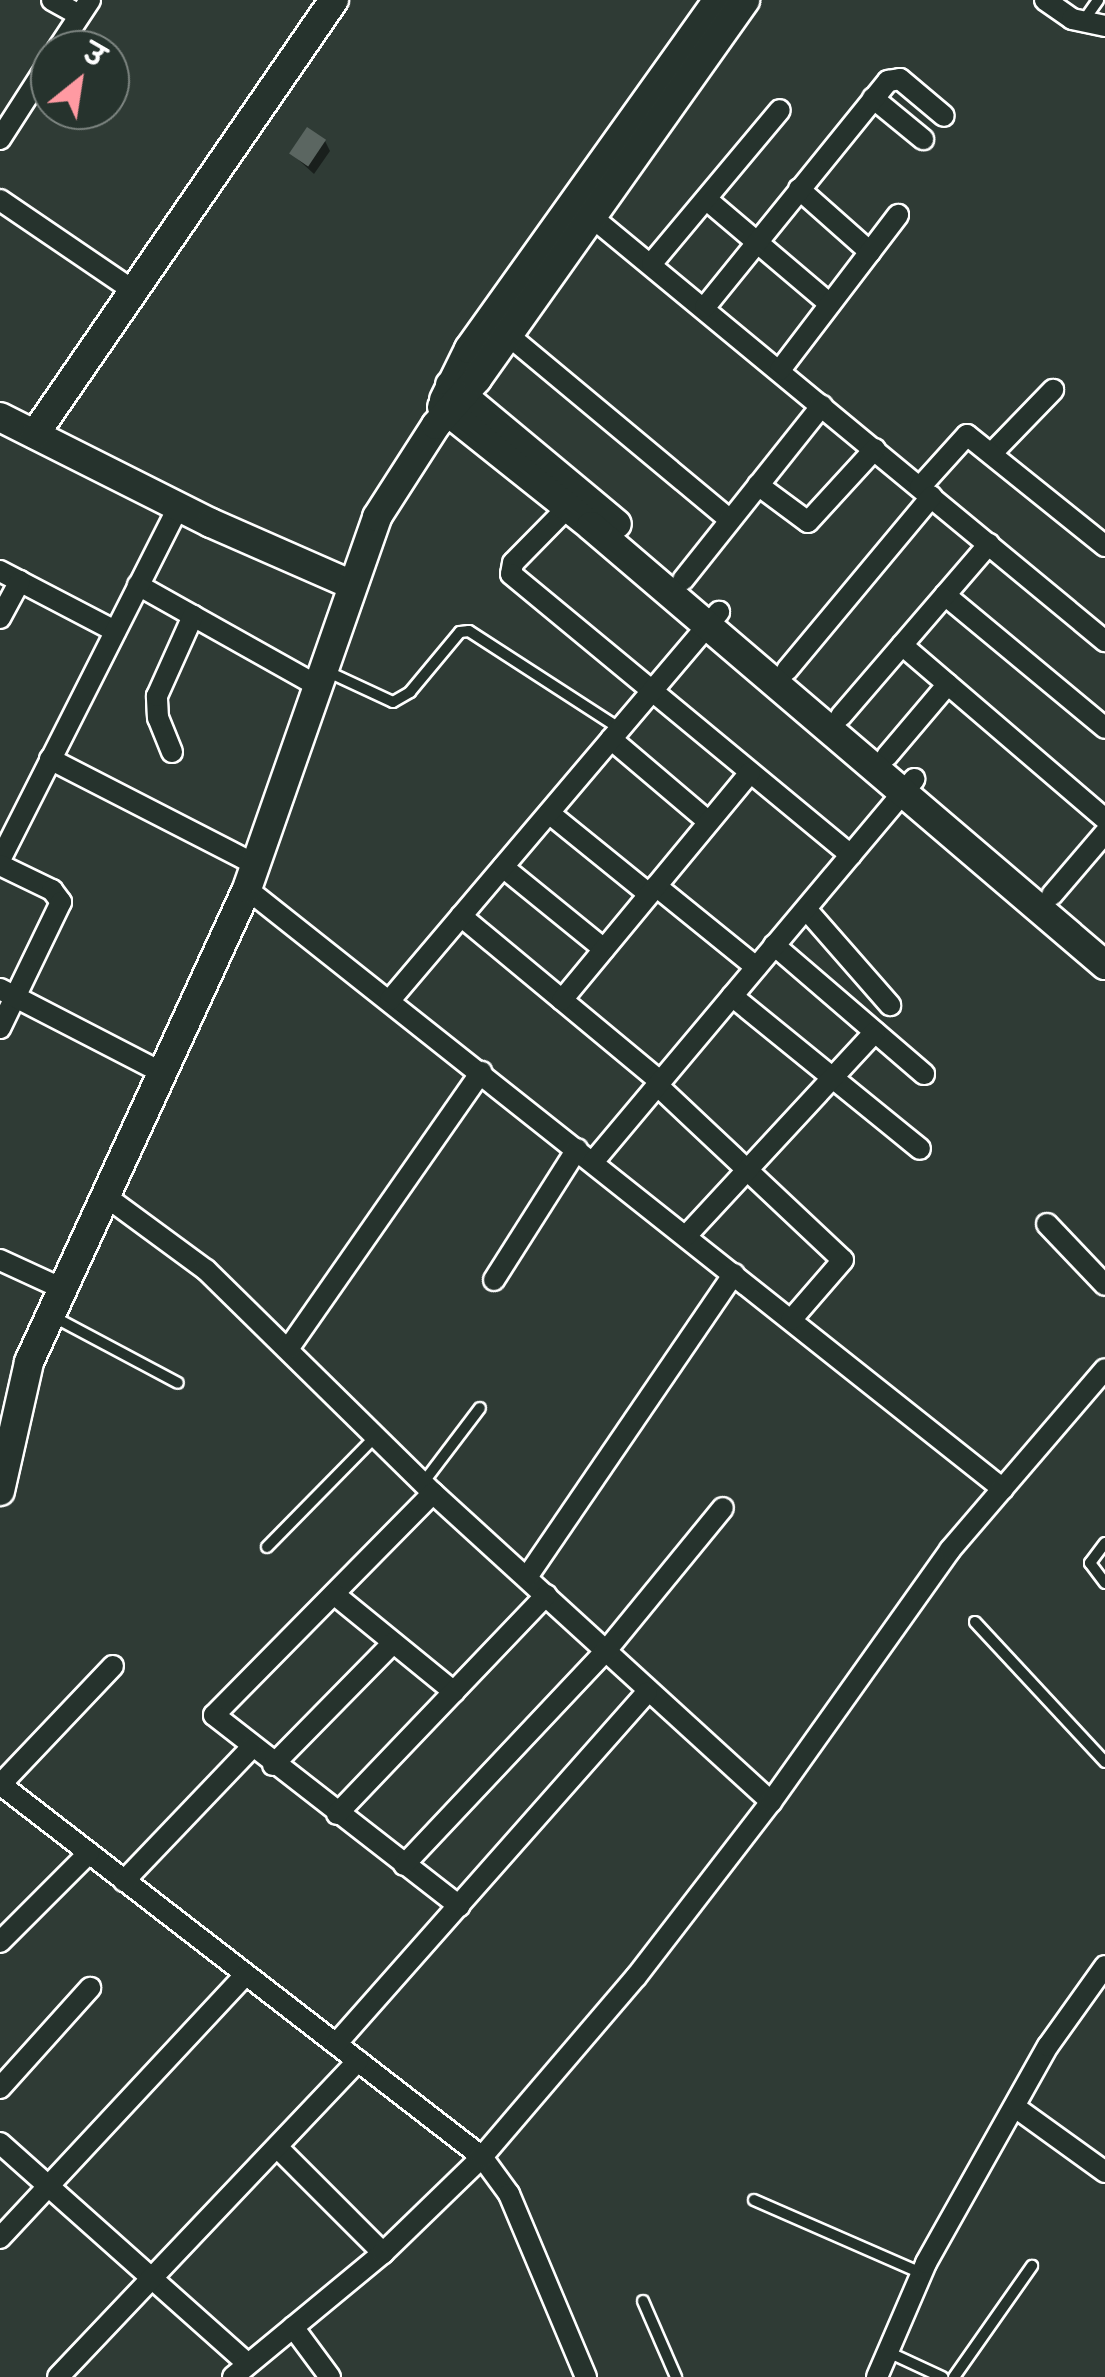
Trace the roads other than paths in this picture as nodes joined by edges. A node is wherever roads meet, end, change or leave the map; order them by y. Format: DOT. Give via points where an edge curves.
graph roads {
  1 [pos="52,0"];
  2 [pos="334,0"];
  3 [pos="718,0"];
  4 [pos="745,0"];
  5 [pos="1044,0"];
  6 [pos="1098,0"];
  7 [pos="84,7"];
  8 [pos="1082,23"];
  9 [pos="1105,26"];
  10 [pos="70,30"];
  11 [pos="30,92"];
  12 [pos="874,98"];
  13 [pos="780,110"];
  14 [pos="944,116"];
  15 [pos="0,139"];
  16 [pos="924,139"];
  17 [pos="799,189"];
  18 [pos="706,199"];
  19 [pos="0,200"];
  20 [pos="584,210"];
  21 [pos="898,215"];
  22 [pos="757,242"];
  23 [pos="870,252"];
  24 [pos="652,263"];
  25 [pos="134,291"];
  26 [pos="830,304"];
  27 [pos="705,307"];
  28 [pos="508,335"];
  29 [pos="780,370"];
  30 [pos="1053,390"];
  31 [pos="448,405"];
  32 [pos="822,405"];
  33 [pos="0,416"];
  34 [pos="35,434"];
  35 [pos="875,449"];
  36 [pos="992,453"];
  37 [pos="758,485"];
  38 [pos="926,492"];
  39 [pos="178,507"];
  40 [pos="568,507"];
  41 [pos="730,520"];
  42 [pos="1102,539"];
  43 [pos="989,544"];
  44 [pos="0,571"];
  45 [pos="683,580"];
  46 [pos="20,581"];
  47 [pos="138,585"];
  48 [pos="352,585"];
  49 [pos="945,596"];
  50 [pos="194,616"];
  51 [pos="0,618"];
  52 [pos="713,618"];
  53 [pos="115,631"];
  54 [pos="1105,641"];
  55 [pos="902,645"];
  56 [pos="787,670"];
  57 [pos="321,678"];
  58 [pos="948,684"];
  59 [pos="652,690"];
  60 [pos="841,716"];
  61 [pos="1105,728"];
  62 [pos="616,734"];
  63 [pos="172,752"];
  64 [pos="887,756"];
  65 [pos="50,759"];
  66 [pos="750,773"];
  67 [pos="908,786"];
  68 [pos="548,813"];
  69 [pos="1105,819"];
  70 [pos="709,822"];
  71 [pos="1105,833"];
  72 [pos="1,855"];
  73 [pos="851,855"];
  74 [pos="503,866"];
  75 [pos="252,877"];
  76 [pos="653,890"];
  77 [pos="1052,895"];
  78 [pos="806,908"];
  79 [pos="461,916"];
  80 [pos="774,946"];
  81 [pos="604,949"];
  82 [pos="1103,954"];
  83 [pos="756,967"];
  84 [pos="8,993"];
  85 [pos="732,996"];
  86 [pos="390,1000"];
  87 [pos="562,1000"];
  88 [pos="890,1006"];
  89 [pos="0,1028"];
  90 [pos="875,1032"];
  91 [pos="481,1072"];
  92 [pos="165,1074"];
  93 [pos="924,1074"];
  94 [pos="832,1078"];
  95 [pos="659,1083"];
  96 [pos="920,1149"];
  97 [pos="585,1155"];
  98 [pos="750,1168"];
  99 [pos="104,1195"];
  100 [pos="1047,1224"];
  101 [pos="686,1236"];
  102 [pos="0,1260"];
  103 [pos="734,1274"];
  104 [pos="494,1280"];
  105 [pos="1105,1285"];
  106 [pos="60,1288"];
  107 [pos="48,1314"];
  108 [pos="792,1320"];
  109 [pos="288,1348"];
  110 [pos="1105,1369"];
  111 [pos="178,1383"];
  112 [pos="480,1408"];
  113 [pos="377,1435"];
  114 [pos="428,1488"];
  115 [pos="1003,1489"];
  116 [pos="0,1491"];
  117 [pos="724,1508"];
  118 [pos="1105,1543"];
  119 [pos="268,1547"];
  120 [pos="527,1577"];
  121 [pos="1105,1583"];
  122 [pos="334,1594"];
  123 [pos="546,1596"];
  124 [pos="975,1622"];
  125 [pos="393,1643"];
  126 [pos="605,1652"];
  127 [pos="113,1666"];
  128 [pos="454,1692"];
  129 [pos="647,1693"];
  130 [pos="251,1748"];
  131 [pos="1105,1762"];
  132 [pos="273,1765"];
  133 [pos="0,1785"];
  134 [pos="771,1802"];
  135 [pos="337,1814"];
  136 [pos="89,1853"];
  137 [pos="404,1864"];
  138 [pos="124,1882"];
  139 [pos="459,1906"];
  140 [pos="0,1942"];
  141 [pos="1105,1966"];
  142 [pos="245,1975"];
  143 [pos="90,1988"];
  144 [pos="336,2044"];
  145 [pos="358,2061"];
  146 [pos="0,2088"];
  147 [pos="1014,2106"];
  148 [pos="0,2144"];
  149 [pos="277,2147"];
  150 [pos="482,2157"];
  151 [pos="1105,2172"];
  152 [pos="48,2186"];
  153 [pos="754,2200"];
  154 [pos="0,2238"];
  155 [pos="383,2253"];
  156 [pos="1032,2266"];
  157 [pos="922,2274"];
  158 [pos="153,2280"];
  159 [pos="642,2300"];
  160 [pos="293,2327"];
  161 [pos="887,2352"];
  162 [pos="240,2370"];
  163 [pos="938,2376"];
  164 [pos="58,2377"];
  165 [pos="330,2377"];
  166 [pos="586,2377"];
  167 [pos="676,2377"];
  168 [pos="877,2377"];
  169 [pos="954,2377"];
  1 -- 7 [label="street"];
  2 -- 25 [label="street"];
  3 -- 20 [label="street"];
  4 -- 20 [label="street"];
  5 -- 8 [label="street"];
  6 -- 8 [label="lane"];
  7 -- 10 [label="street"];
  8 -- 9 [label="street"];
  11 -- 15 [label="street"];
  12 -- 14 [label="street" via="895,78"];
  12 -- 16 [label="street"];
  12 -- 17 [label="street"];
  13 -- 18 [label="street"];
  17 -- 22 [label="street"];
  17 -- 23 [label="street"];
  18 -- 22 [label="street"];
  18 -- 24 [label="street"];
  19 -- 25 [label="street"];
  20 -- 24 [label="street"];
  20 -- 28 [label="street"];
  20 -- 31 [label="street"];
  21 -- 23 [label="street"];
  22 -- 26 [label="street"];
  22 -- 27 [label="street"];
  23 -- 26 [label="street"];
  24 -- 27 [label="street"];
  25 -- 34 [label="street"];
  26 -- 29 [label="street"];
  27 -- 29 [label="street"];
  28 -- 31 [label="street"];
  28 -- 41 [label="street"];
  29 -- 32 [label="street"];
  30 -- 36 [label="street"];
  31 -- 40 [label="street"];
  31 -- 45 [label="street"];
  31 -- 48 [label="street" via="377,517"];
  32 -- 35 [label="street"];
  32 -- 37 [label="street"];
  33 -- 34 [label="street"];
  34 -- 39 [label="street"];
  35 -- 37 [label="street" via="808,522"];
  35 -- 38 [label="street"];
  36 -- 38 [label="street" via="963,436"];
  36 -- 42 [label="street"];
  37 -- 41 [label="street"];
  38 -- 43 [label="street"];
  38 -- 56 [label="street"];
  39 -- 47 [label="street"];
  39 -- 48 [label="street"];
  40 -- 52 [label="street"];
  40 -- 59 [label="street" via="512,574"];
  41 -- 45 [label="street"];
  43 -- 49 [label="street"];
  43 -- 54 [label="street"];
  44 -- 46 [label="street"];
  45 -- 52 [label="street"];
  46 -- 51 [label="street"];
  46 -- 53 [label="street"];
  47 -- 50 [label="street"];
  47 -- 53 [label="street"];
  48 -- 57 [label="street"];
  49 -- 55 [label="street"];
  49 -- 61 [label="street"];
  50 -- 57 [label="street"];
  50 -- 63 [label="street" via="157,696"];
  52 -- 56 [label="street"];
  52 -- 59 [label="street"];
  52 -- 67 [label="street"];
  53 -- 65 [label="street"];
  55 -- 58 [label="street"];
  55 -- 60 [label="street"];
  56 -- 60 [label="street"];
  57 -- 62 [label="lane" via="393,702 468,631"];
  57 -- 75 [label="street"];
  58 -- 64 [label="street"];
  58 -- 69 [label="street"];
  59 -- 62 [label="street"];
  59 -- 66 [label="street"];
  60 -- 64 [label="street"];
  62 -- 68 [label="street"];
  62 -- 70 [label="street"];
  64 -- 67 [label="street"];
  65 -- 72 [label="street"];
  65 -- 75 [label="street"];
  66 -- 70 [label="street"];
  66 -- 73 [label="street"];
  67 -- 73 [label="street"];
  67 -- 77 [label="street"];
  67 -- 82 [label="street"];
  68 -- 74 [label="street"];
  68 -- 76 [label="street"];
  70 -- 76 [label="street"];
  71 -- 77 [label="street"];
  72 -- 84 [label="street" via="61,902"];
  73 -- 78 [label="street"];
  74 -- 79 [label="street"];
  74 -- 81 [label="street"];
  75 -- 86 [label="street"];
  75 -- 92 [label="street"];
  76 -- 81 [label="street"];
  76 -- 83 [label="street"];
  77 -- 82 [label="street"];
  78 -- 80 [label="street"];
  78 -- 88 [label="street"];
  79 -- 86 [label="street"];
  79 -- 87 [label="street"];
  80 -- 83 [label="street"];
  80 -- 90 [label="street"];
  81 -- 87 [label="street"];
  83 -- 85 [label="street"];
  84 -- 89 [label="street"];
  84 -- 92 [label="street"];
  85 -- 94 [label="street"];
  85 -- 95 [label="street"];
  86 -- 91 [label="street"];
  87 -- 95 [label="street"];
  90 -- 93 [label="street"];
  90 -- 94 [label="street"];
  91 -- 97 [label="street"];
  91 -- 109 [label="street"];
  92 -- 99 [label="street"];
  94 -- 96 [label="street"];
  94 -- 98 [label="street"];
  95 -- 97 [label="street"];
  95 -- 98 [label="street"];
  97 -- 101 [label="street"];
  97 -- 104 [label="street"];
  98 -- 101 [label="street"];
  98 -- 108 [label="street" via="844,1260"];
  99 -- 106 [label="street"];
  99 -- 109 [label="street" via="206,1270"];
  100 -- 105 [label="street"];
  101 -- 103 [label="street"];
  102 -- 106 [label="street"];
  103 -- 108 [label="street"];
  103 -- 120 [label="street"];
  106 -- 107 [label="street"];
  107 -- 111 [label="lane"];
  107 -- 116 [label="street" via="29,1362"];
  108 -- 115 [label="street"];
  109 -- 113 [label="street"];
  110 -- 115 [label="street"];
  112 -- 114 [label="lane"];
  113 -- 114 [label="street"];
  113 -- 119 [label="lane"];
  114 -- 120 [label="street"];
  114 -- 122 [label="street"];
  115 -- 134 [label="street" via="950,1550"];
  117 -- 126 [label="street"];
  118 -- 121 [label="lane" via="1090,1563"];
  120 -- 123 [label="street"];
  122 -- 125 [label="street"];
  122 -- 130 [label="street" via="214,1715"];
  123 -- 126 [label="street"];
  123 -- 128 [label="street"];
  124 -- 131 [label="lane"];
  125 -- 128 [label="street"];
  125 -- 132 [label="street"];
  126 -- 129 [label="street"];
  126 -- 137 [label="street"];
  127 -- 133 [label="street"];
  128 -- 135 [label="street"];
  129 -- 134 [label="street"];
  129 -- 139 [label="street"];
  130 -- 132 [label="street"];
  130 -- 138 [label="street"];
  132 -- 135 [label="street"];
  133 -- 136 [label="street"];
  134 -- 150 [label="street" via="636,1977"];
  135 -- 137 [label="street"];
  136 -- 138 [label="street"];
  136 -- 140 [label="street"];
  137 -- 139 [label="street"];
  138 -- 142 [label="street"];
  139 -- 144 [label="street"];
  141 -- 147 [label="street"];
  142 -- 144 [label="street"];
  142 -- 152 [label="street"];
  143 -- 146 [label="street"];
  144 -- 145 [label="street"];
  145 -- 149 [label="street"];
  145 -- 150 [label="street"];
  147 -- 151 [label="street"];
  147 -- 157 [label="street"];
  148 -- 152 [label="street"];
  149 -- 155 [label="street"];
  149 -- 158 [label="street"];
  150 -- 155 [label="street"];
  150 -- 166 [label="street" via="508,2194"];
  152 -- 154 [label="street"];
  152 -- 158 [label="street"];
  153 -- 157 [label="lane"];
  155 -- 160 [label="street"];
  156 -- 169 [label="lane"];
  157 -- 161 [label="street"];
  158 -- 162 [label="street"];
  158 -- 164 [label="street"];
  159 -- 167 [label="lane"];
  160 -- 162 [label="street"];
  160 -- 165 [label="street"];
  161 -- 163 [label="lane"];
  161 -- 168 [label="street"];
}
